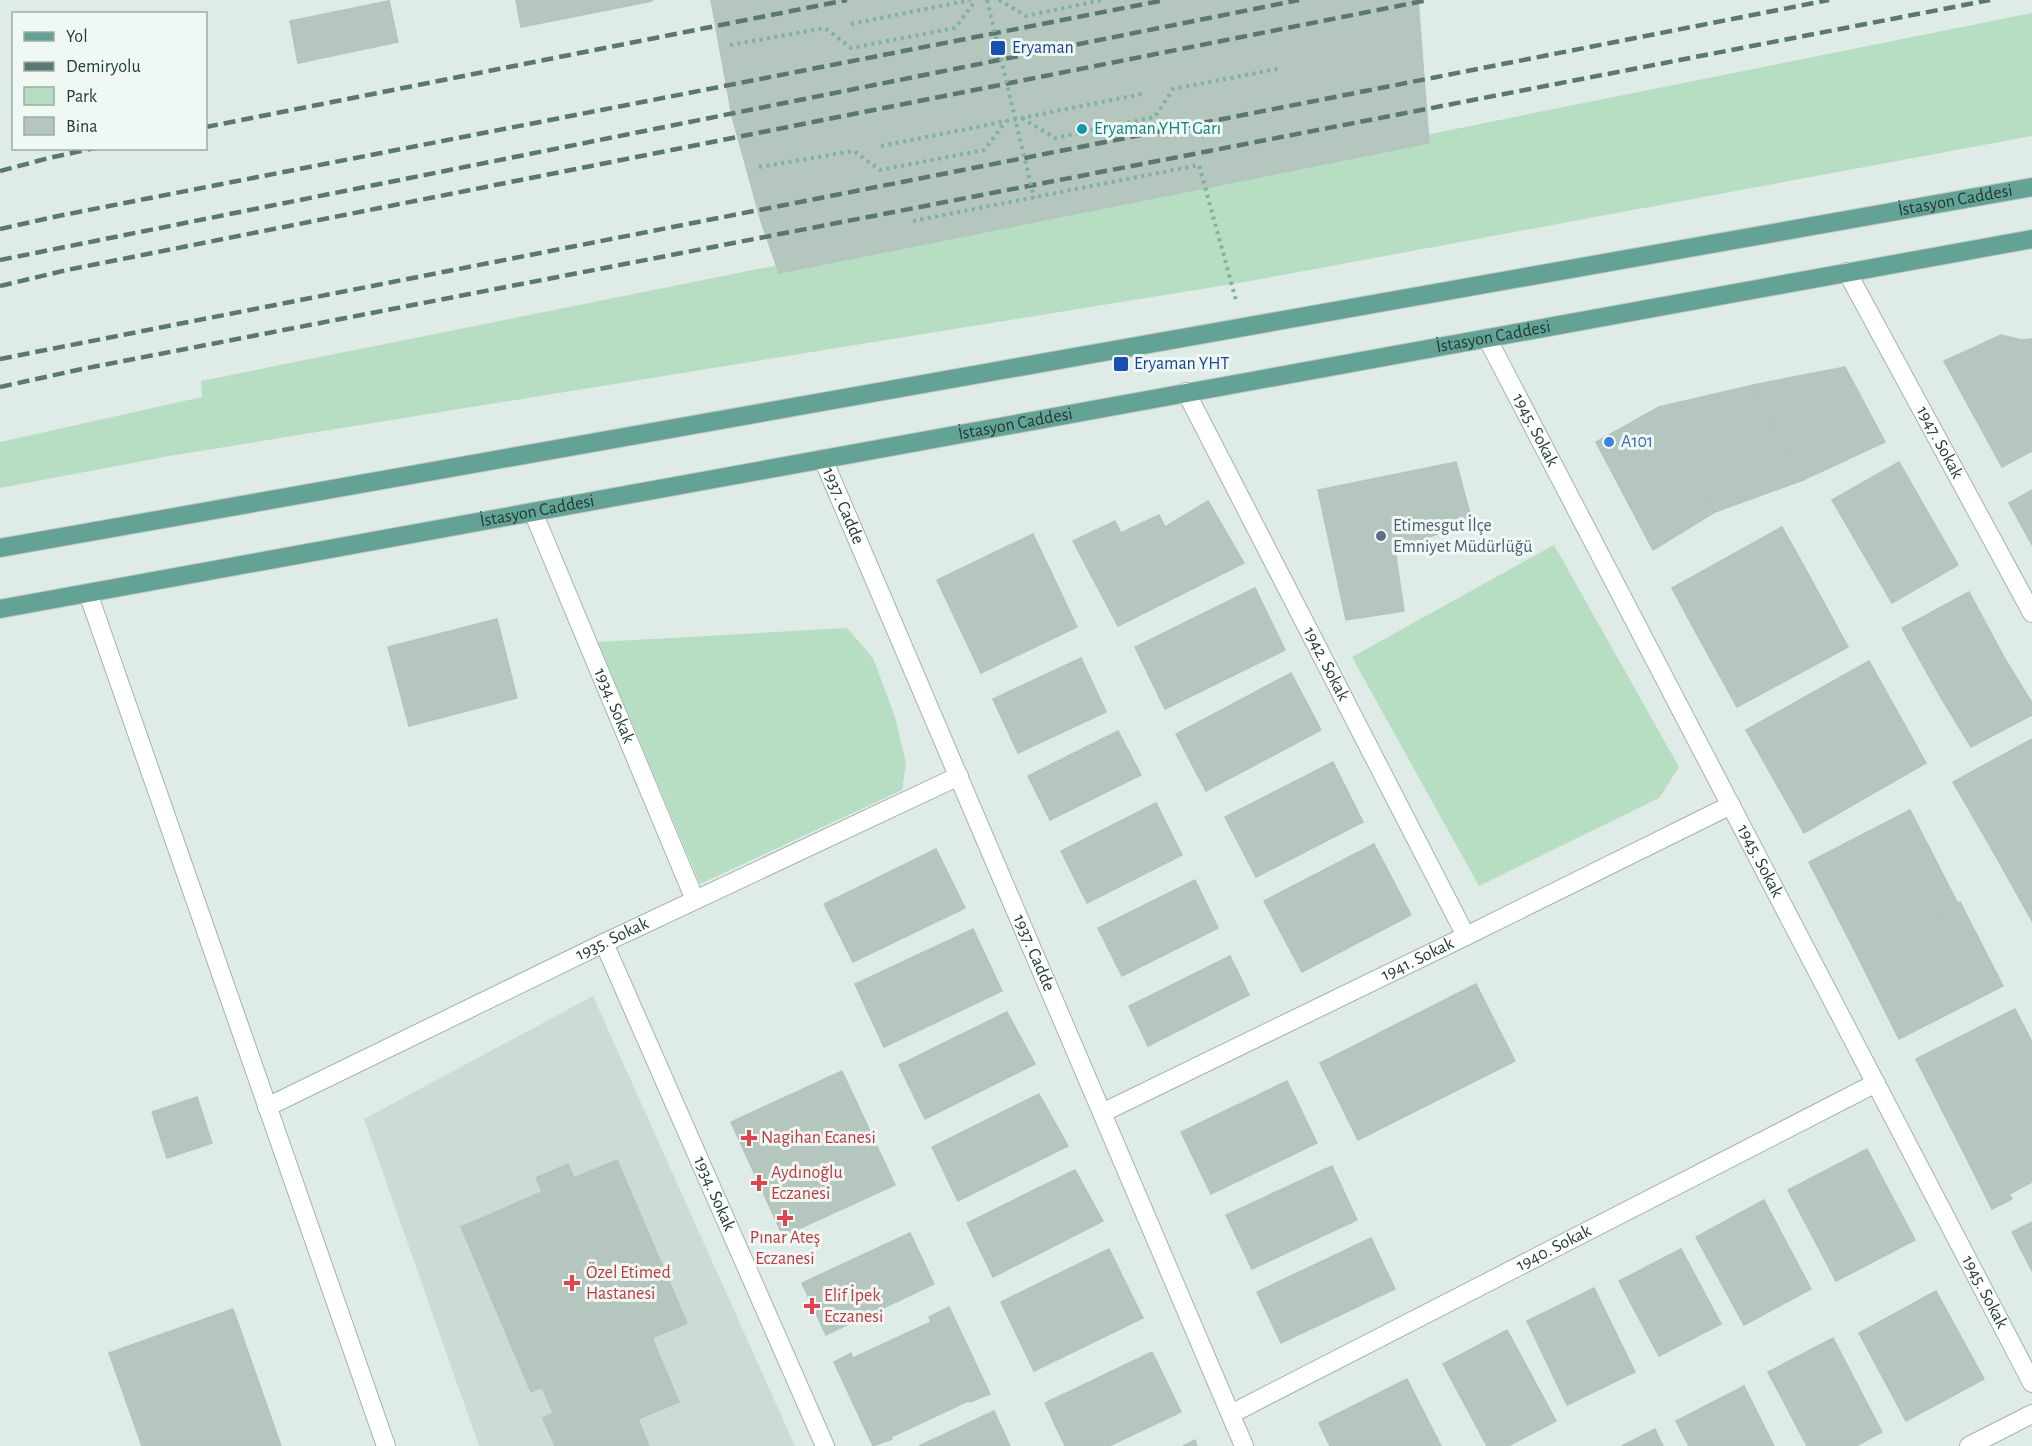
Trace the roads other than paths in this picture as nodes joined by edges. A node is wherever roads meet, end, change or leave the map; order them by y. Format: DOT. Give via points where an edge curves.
graph roads {
  1 [pos="2032,187"];
  2 [pos="2032,239"];
  3 [pos="1847,272"];
  4 [pos="1486,338"];
  5 [pos="1186,392"];
  6 [pos="823,459"];
  7 [pos="533,512"];
  8 [pos="0,548"];
  9 [pos="88,593"];
  10 [pos="0,609"];
  11 [pos="2032,613"];
  12 [pos="959,777"];
  13 [pos="1731,805"];
  14 [pos="695,900"];
  15 [pos="1466,936"];
  16 [pos="604,944"];
  17 [pos="1876,1083"];
  18 [pos="267,1107"];
  19 [pos="1102,1113"];
  20 [pos="2032,1383"];
  21 [pos="1231,1414"];
  22 [pos="2032,1414"];
  23 [pos="386,1446"];
  24 [pos="825,1446"];
  25 [pos="1245,1446"];
  26 [pos="1969,1446"];
  1 -- 8 [label="main road, İstasyon Caddesi"];
  2 -- 3 [label="main road, İstasyon Caddesi"];
  3 -- 4 [label="main road, İstasyon Caddesi"];
  3 -- 11 [label="street, 1947. Sokak"];
  4 -- 5 [label="main road, İstasyon Caddesi"];
  4 -- 13 [label="street, 1945. Sokak"];
  5 -- 6 [label="main road, İstasyon Caddesi"];
  5 -- 15 [label="street, 1942. Sokak"];
  6 -- 7 [label="main road, İstasyon Caddesi"];
  6 -- 12 [label="street, 1937. Cadde"];
  7 -- 9 [label="main road, İstasyon Caddesi"];
  7 -- 14 [label="street, 1934. Sokak"];
  9 -- 10 [label="main road, İstasyon Caddesi"];
  9 -- 18 [label="street"];
  12 -- 14 [label="street, 1935. Sokak"];
  12 -- 19 [label="street, 1937. Cadde"];
  13 -- 15 [label="street, 1941. Sokak"];
  13 -- 17 [label="street, 1945. Sokak"];
  14 -- 16 [label="street, 1935. Sokak"];
  15 -- 19 [label="street, 1941. Sokak"];
  16 -- 18 [label="street, 1935. Sokak"];
  16 -- 24 [label="street, 1934. Sokak"];
  17 -- 20 [label="street, 1945. Sokak"];
  17 -- 21 [label="street, 1940. Sokak"];
  18 -- 23 [label="street"];
  19 -- 21 [label="street, 1937. Cadde"];
  21 -- 25 [label="street, 1937. Cadde"];
  22 -- 26 [label="street"];
}
